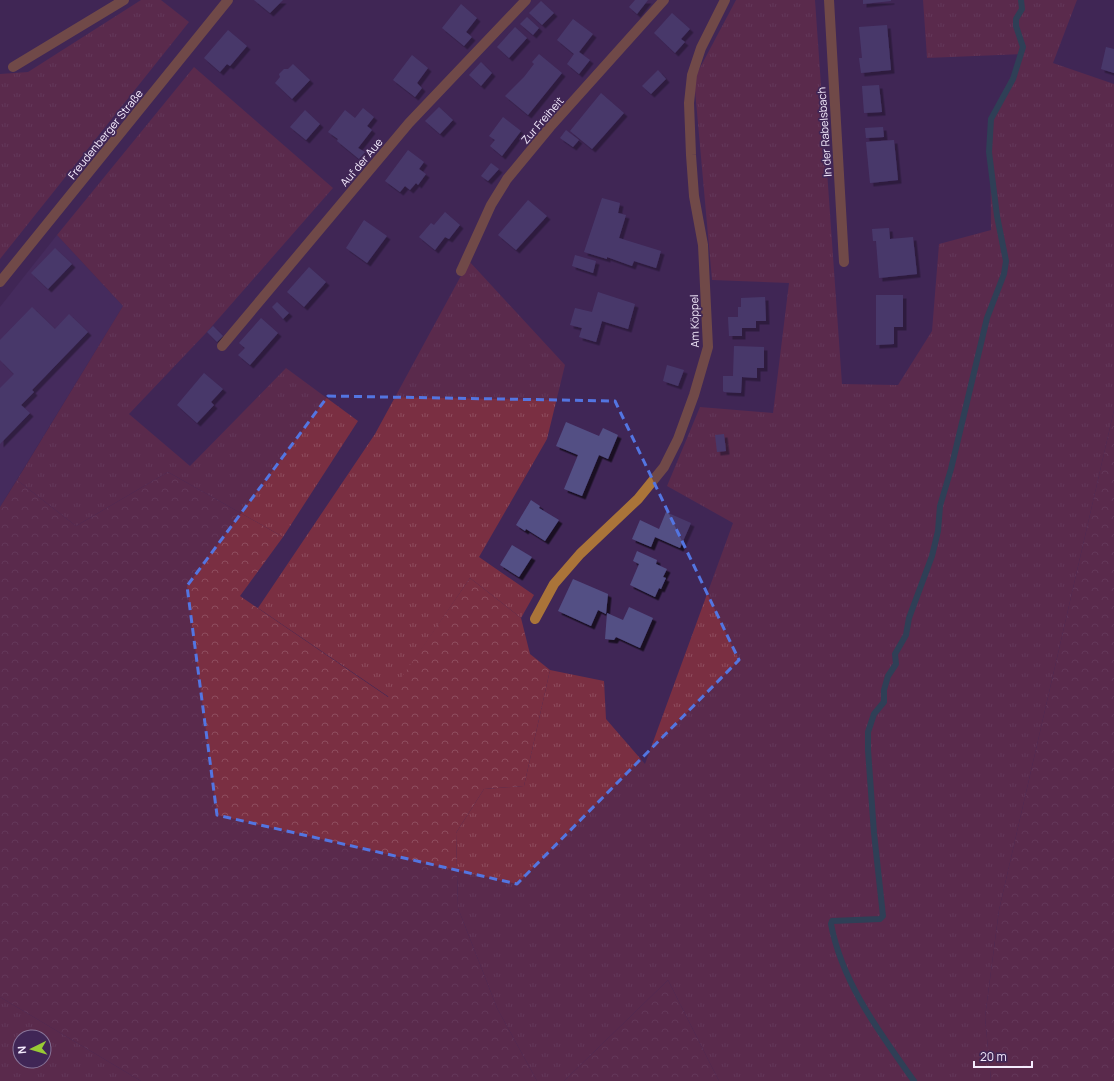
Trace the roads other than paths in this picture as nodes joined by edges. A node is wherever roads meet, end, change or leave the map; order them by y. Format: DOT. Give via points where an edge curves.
graph roads {
  1 [pos="124,0"];
  2 [pos="228,0"];
  3 [pos="526,0"];
  4 [pos="664,0"];
  5 [pos="725,0"];
  6 [pos="829,0"];
  7 [pos="13,67"];
  8 [pos="844,262"];
  9 [pos="461,270"];
  10 [pos="0,282"];
  11 [pos="222,346"];
  12 [pos="536,618"];
  1 -- 7 [label="street"];
  2 -- 10 [label="street, Freudenberger Straße"];
  3 -- 11 [label="street, Auf der Aue" via="409,123"];
  4 -- 9 [label="street, Zur Freiheit" via="507,179 491,205"];
  5 -- 12 [label="street, Am Köppel" via="701,48 692,75 689,103 694,196 703,246 708,347 694,395 678,439 664,467 638,499 580,554 554,584"];
  6 -- 8 [label="street, In der Rabelsbach"];
}
